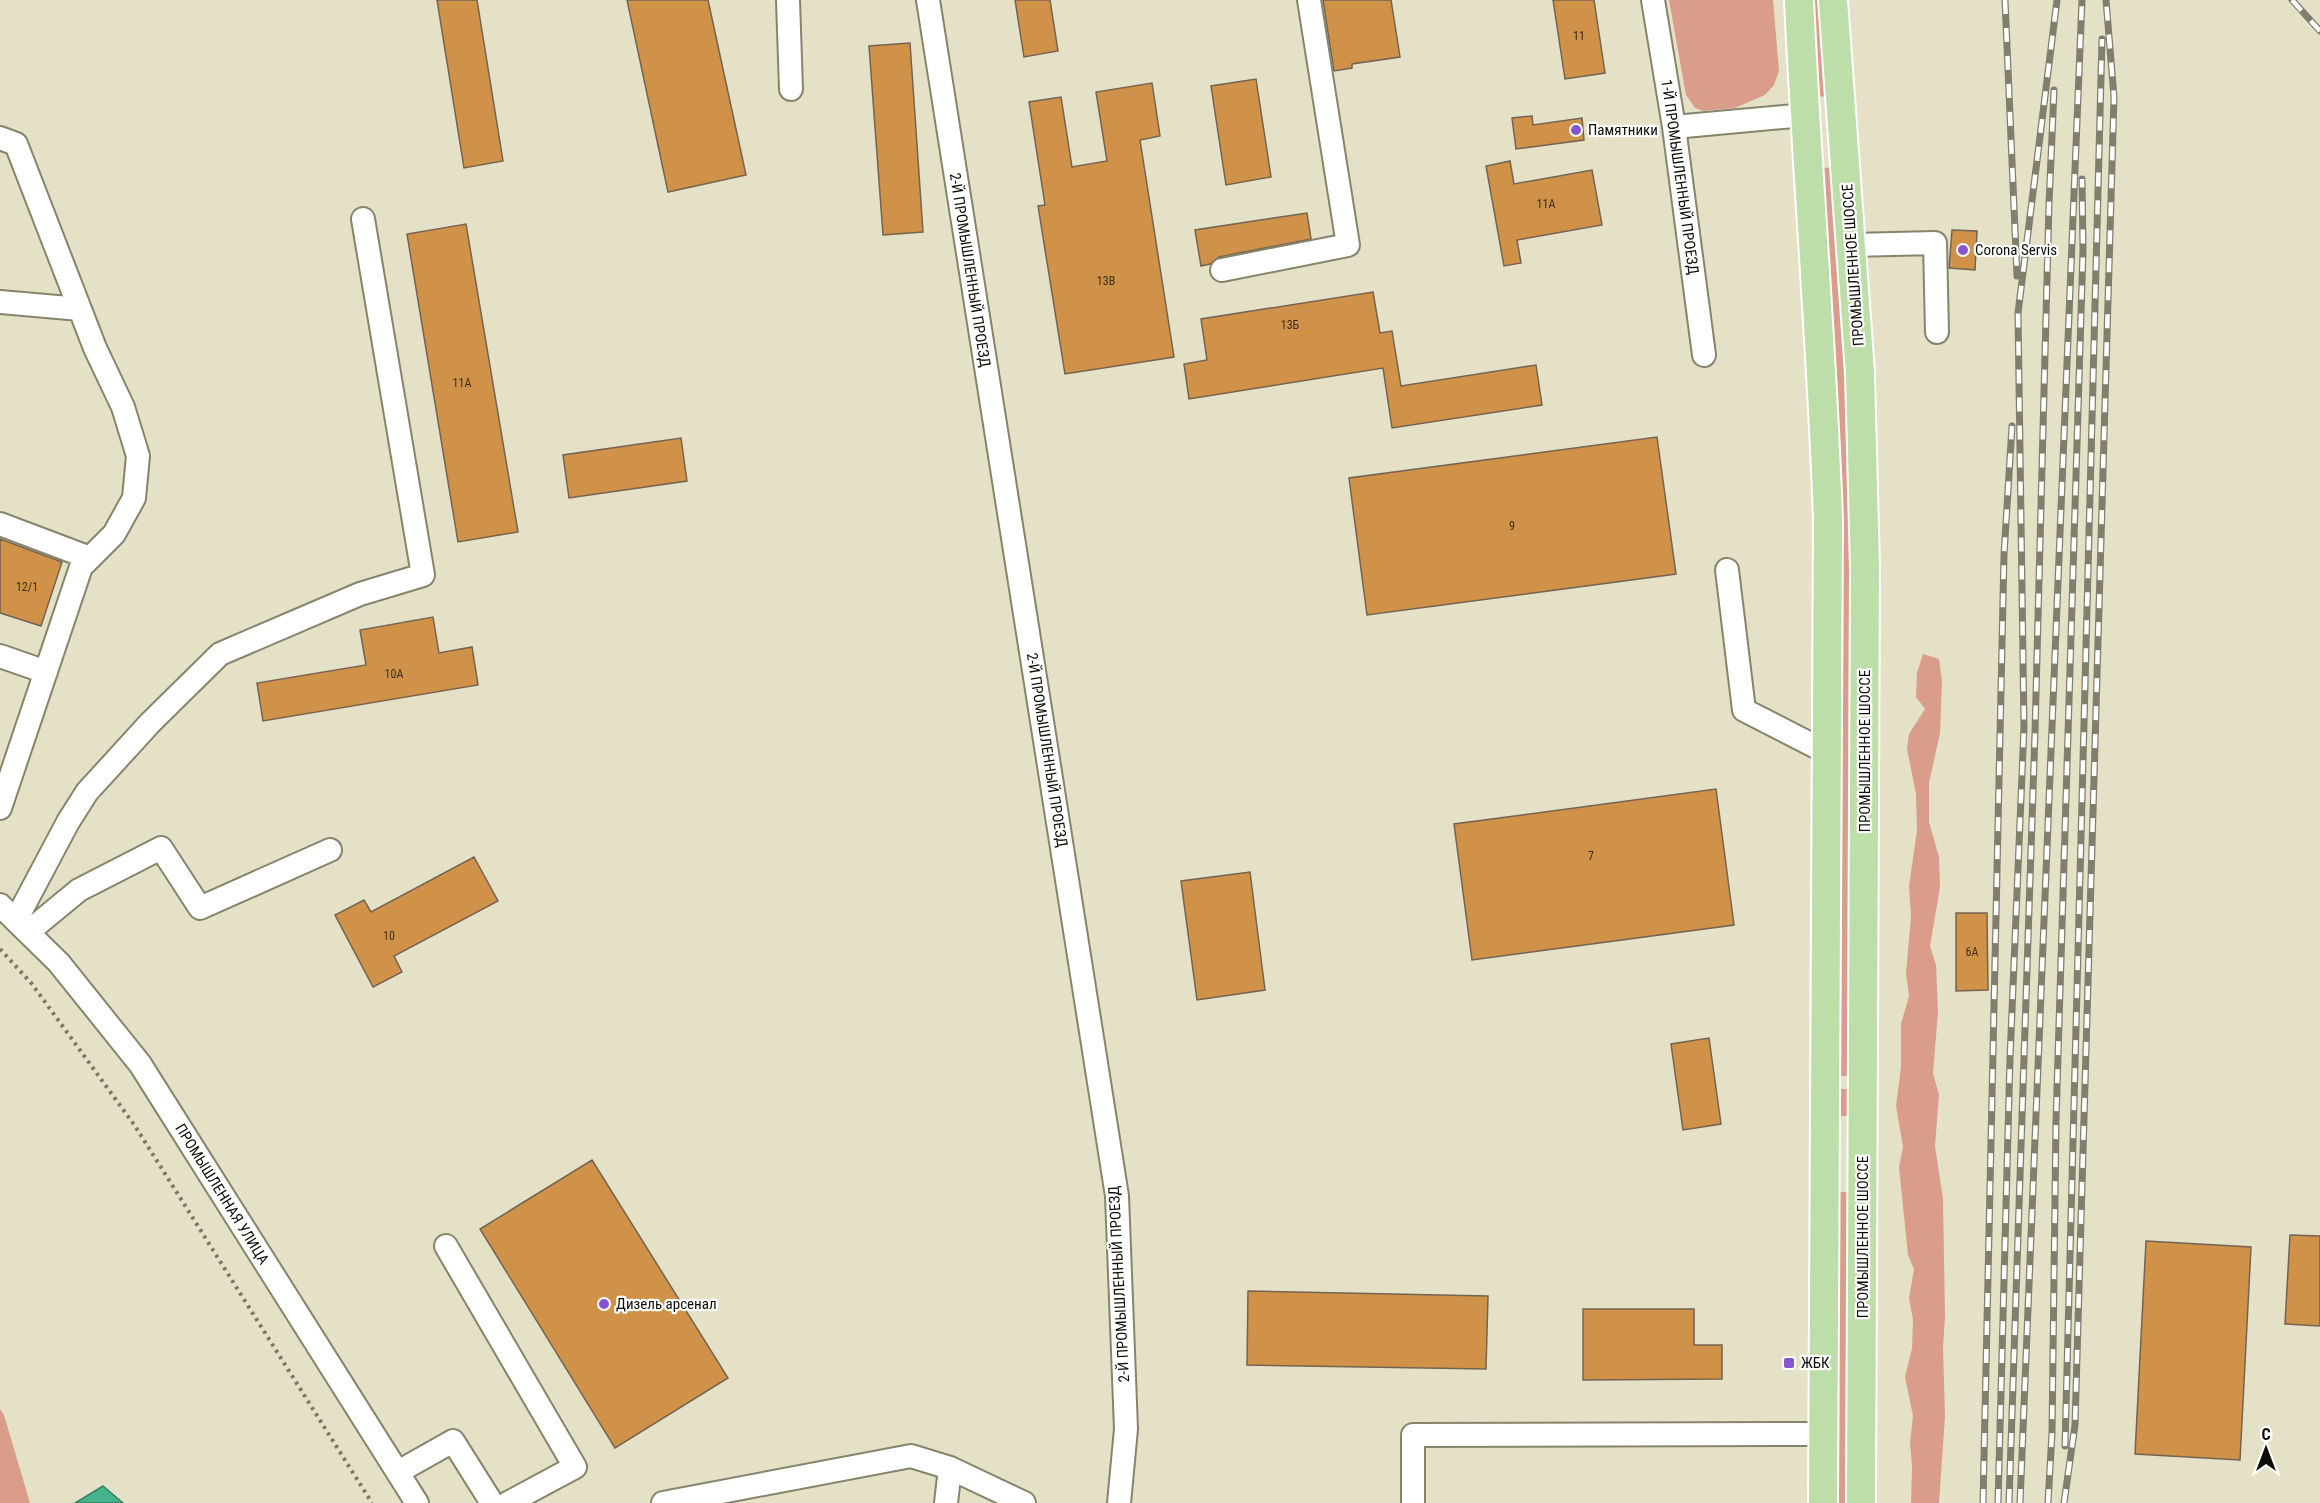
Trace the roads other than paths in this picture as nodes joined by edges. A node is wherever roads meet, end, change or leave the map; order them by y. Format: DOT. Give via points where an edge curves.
graph roads {
  1 [pos="788,0"];
  2 [pos="928,0"];
  3 [pos="1309,0"];
  4 [pos="1653,0"];
  5 [pos="1799,0"];
  6 [pos="1833,0"];
  7 [pos="791,88"];
  8 [pos="1843,113"];
  9 [pos="1805,115"];
  10 [pos="1674,127"];
  11 [pos="0,138"];
  12 [pos="363,219"];
  13 [pos="1852,245"];
  14 [pos="1222,270"];
  15 [pos="0,302"];
  16 [pos="80,309"];
  17 [pos="1936,332"];
  18 [pos="1704,355"];
  19 [pos="0,524"];
  20 [pos="90,558"];
  21 [pos="1727,570"];
  22 [pos="0,656"];
  23 [pos="46,672"];
  24 [pos="1828,753"];
  25 [pos="0,808"];
  26 [pos="330,850"];
  27 [pos="14,919"];
  28 [pos="1825,1149"];
  29 [pos="1863,1149"];
  30 [pos="446,1246"];
  31 [pos="1824,1434"];
  32 [pos="950,1468"];
  33 [pos="398,1472"];
  34 [pos="417,1503"];
  35 [pos="492,1503"];
  36 [pos="508,1503"];
  37 [pos="663,1503"];
  38 [pos="946,1503"];
  39 [pos="1024,1503"];
  40 [pos="1119,1503"];
  41 [pos="1413,1503"];
  42 [pos="1823,1503"];
  43 [pos="1861,1503"];
  1 -- 7 [label="street"];
  2 -- 40 [label="street, 2-Й ПРОМЫШЛЕННЫЙ ПРОЕЗД" via="1117,1196 1126,1429"];
  3 -- 14 [label="street" via="1348,245"];
  4 -- 10 [label="street, 1-Й ПРОМЫШЛЕННЫЙ ПРОЕЗД"];
  5 -- 9 [label="main road"];
  6 -- 8 [label="main road, ПРОМЫШЛЕННОЕ ШОССЕ"];
  8 -- 9 [label="main road"];
  8 -- 13 [label="main road, ПРОМЫШЛЕННОЕ ШОССЕ"];
  9 -- 10 [label="street"];
  9 -- 24 [label="main road" via="1827,485"];
  10 -- 18 [label="street, 1-Й ПРОМЫШЛЕННЫЙ ПРОЕЗД"];
  11 -- 16 [label="street" via="16,144"];
  12 -- 27 [label="street" via="423,575 360,594 220,654 87,792"];
  13 -- 17 [label="street" via="1935,243"];
  13 -- 29 [label="main road, ПРОМЫШЛЕННОЕ ШОССЕ" via="1865,568"];
  15 -- 16 [label="street"];
  16 -- 20 [label="street" via="123,407 138,456 134,498 114,534"];
  19 -- 20 [label="street"];
  20 -- 23 [label="street" via="81,567"];
  21 -- 24 [label="street" via="1744,710"];
  22 -- 23 [label="street"];
  23 -- 25 [label="street"];
  24 -- 28 [label="main road"];
  26 -- 27 [label="street" via="200,908 161,849"];
  27 -- 33 [label="street, ПРОМЫШЛЕННАЯ УЛИЦА" via="59,963 140,1064"];
  28 -- 29 [label="main road"];
  28 -- 31 [label="main road"];
  29 -- 43 [label="main road, ПРОМЫШЛЕННОЕ ШОССЕ"];
  30 -- 36 [label="street" via="575,1467"];
  31 -- 41 [label="street" via="1413,1435"];
  31 -- 42 [label="main road"];
  32 -- 37 [label="street" via="910,1456"];
  32 -- 38 [label="street"];
  32 -- 39 [label="street"];
  33 -- 34 [label="street, ПРОМЫШЛЕННАЯ УЛИЦА"];
  33 -- 35 [label="street" via="453,1441"];
}
